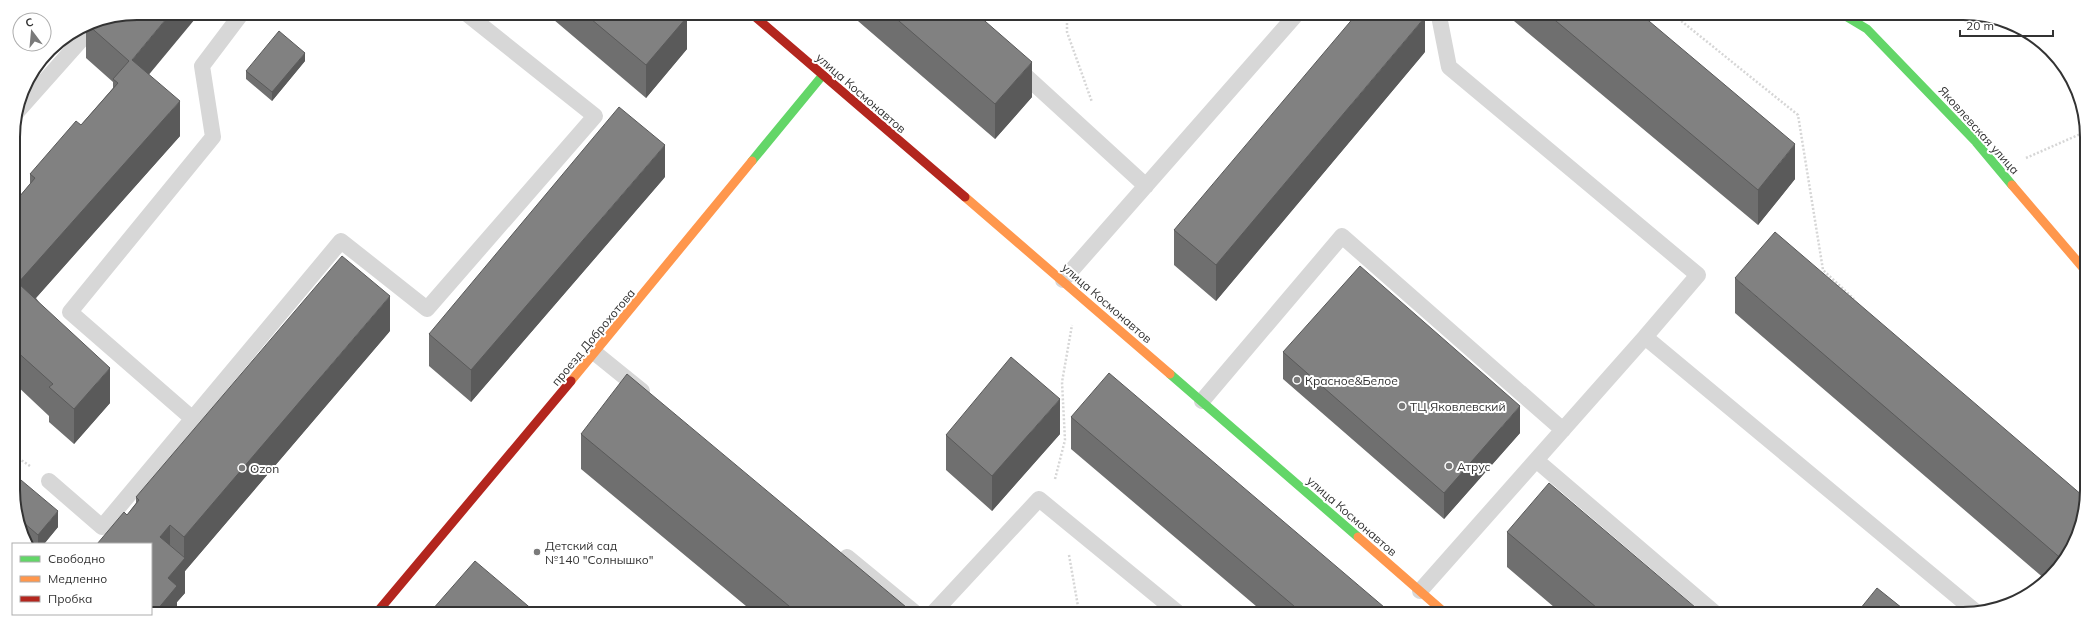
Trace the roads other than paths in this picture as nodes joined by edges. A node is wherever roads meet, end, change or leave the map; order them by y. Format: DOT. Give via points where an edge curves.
graph roads {
  1 [pos="237,20"];
  2 [pos="475,20"];
  3 [pos="759,20"];
  4 [pos="1291,20"];
  5 [pos="1440,20"];
  6 [pos="1855,20"];
  7 [pos="90,30"];
  8 [pos="1004,57"];
  9 [pos="822,76"];
  10 [pos="25,103"];
  11 [pos="1146,186"];
  12 [pos="2080,264"];
  13 [pos="1063,280"];
  14 [pos="1645,337"];
  15 [pos="596,353"];
  16 [pos="1202,401"];
  17 [pos="657,403"];
  18 [pos="194,420"];
  19 [pos="1563,430"];
  20 [pos="1536,460"];
  21 [pos="50,480"];
  22 [pos="834,547"];
  23 [pos="1420,591"];
  24 [pos="382,607"];
  25 [pos="908,607"];
  26 [pos="939,607"];
  27 [pos="1171,607"];
  28 [pos="1438,607"];
  29 [pos="1708,607"];
  30 [pos="1970,607"];
  1 -- 18 [label="lane" via="202,66 213,137 70,312"];
  2 -- 18 [label="lane" via="595,116 427,309 342,241"];
  3 -- 9 [label="street, улица Космонавтов"];
  4 -- 11 [label="lane"];
  5 -- 14 [label="lane" via="1449,67 1698,275"];
  6 -- 12 [label="street, Яковлевская улица" via="1976,142"];
  7 -- 10 [label="lane"];
  8 -- 11 [label="lane"];
  9 -- 13 [label="street, улица Космонавтов"];
  9 -- 15 [label="street, проезд Доброхотова"];
  11 -- 13 [label="lane"];
  13 -- 16 [label="street, улица Космонавтов"];
  14 -- 19 [label="lane"];
  14 -- 30 [label="lane"];
  15 -- 17 [label="lane"];
  15 -- 24 [label="street, проезд Доброхотова"];
  16 -- 19 [label="lane" via="1342,236"];
  16 -- 23 [label="street, улица Космонавтов"];
  18 -- 21 [label="lane" via="102,527"];
  19 -- 20 [label="lane"];
  20 -- 23 [label="lane"];
  20 -- 29 [label="lane"];
  22 -- 25 [label="lane"];
  23 -- 28 [label="street, улица Космонавтов"];
  26 -- 27 [label="lane" via="1039,499"];
}
